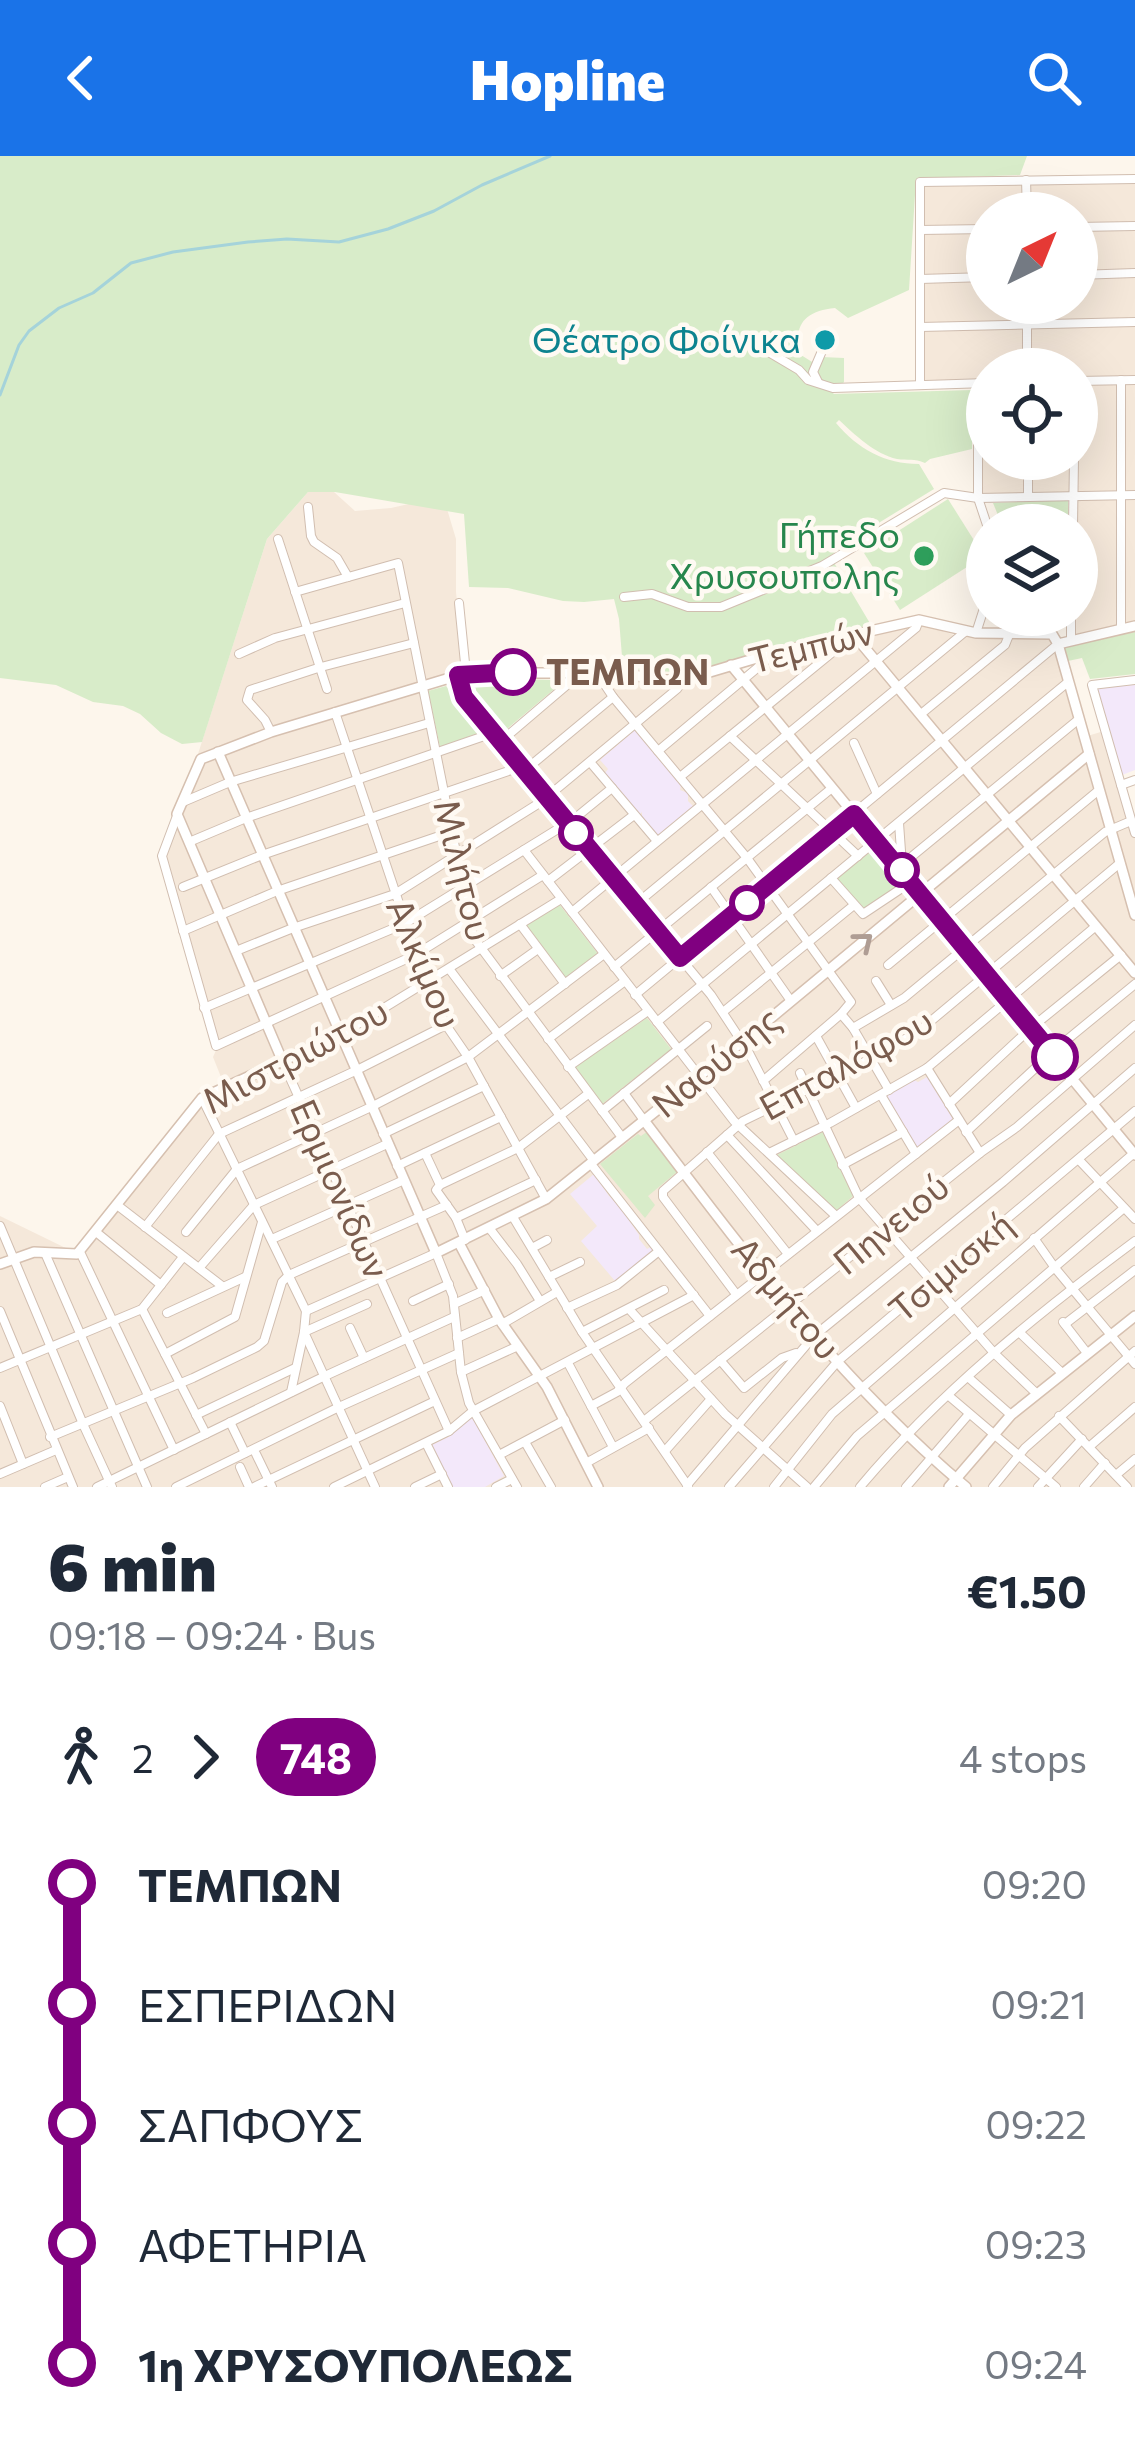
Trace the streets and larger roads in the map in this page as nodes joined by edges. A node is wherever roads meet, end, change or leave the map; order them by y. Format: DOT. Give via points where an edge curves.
graph roads {
  1 [pos="1135,178"];
  2 [pos="1026,180"];
  3 [pos="1026,192"];
  4 [pos="1135,226"];
  5 [pos="1098,227"];
  6 [pos="966,229"];
  7 [pos="920,230"];
  8 [pos="1135,273"];
  9 [pos="1098,274"];
  10 [pos="966,278"];
  11 [pos="920,279"];
  12 [pos="1135,322"];
  13 [pos="1027,325"];
  14 [pos="920,327"];
  15 [pos="755,344"];
  16 [pos="1027,348"];
  17 [pos="822,351"];
  18 [pos="799,370"];
  19 [pos="813,372"];
  20 [pos="1120,380"];
  21 [pos="1135,380"];
  22 [pos="1098,381"];
  23 [pos="819,383"];
  24 [pos="966,384"];
  25 [pos="920,385"];
  26 [pos="980,480"];
  27 [pos="1028,480"];
  28 [pos="1074,480"];
  29 [pos="1135,495"];
  30 [pos="1074,496"];
  31 [pos="1121,496"];
  32 [pos="1028,497"];
  33 [pos="979,498"];
  34 [pos="981,504"];
  35 [pos="1074,504"];
  36 [pos="308,507"];
  37 [pos="278,538"];
  38 [pos="348,577"];
  39 [pos="295,592"];
  40 [pos="624,597"];
  41 [pos="405,603"];
  42 [pos="459,603"];
  43 [pos="919,620"];
  44 [pos="1135,626"];
  45 [pos="1120,629"];
  46 [pos="308,630"];
  47 [pos="966,631"];
  48 [pos="855,636"];
  49 [pos="966,636"];
  50 [pos="1009,636"];
  51 [pos="1053,636"];
  52 [pos="1071,636"];
  53 [pos="843,638"];
  54 [pos="1071,640"];
  55 [pos="414,644"];
  56 [pos="1058,644"];
  57 [pos="776,652"];
  58 [pos="239,654"];
  59 [pos="876,661"];
  60 [pos="731,665"];
  61 [pos="321,668"];
  62 [pos="572,672"];
  63 [pos="597,673"];
  64 [pos="462,674"];
  65 [pos="683,680"];
  66 [pos="743,680"];
  67 [pos="1135,680"];
  68 [pos="1068,682"];
  69 [pos="423,685"];
  70 [pos="898,688"];
  71 [pos="327,689"];
  72 [pos="613,697"];
  73 [pos="766,707"];
  74 [pos="334,712"];
  75 [pos="920,714"];
  76 [pos="1079,718"];
  77 [pos="429,722"];
  78 [pos="635,724"];
  79 [pos="271,732"];
  80 [pos="493,733"];
  81 [pos="788,733"];
  82 [pos="730,736"];
  83 [pos="943,741"];
  84 [pos="500,742"];
  85 [pos="854,743"];
  86 [pos="346,748"];
  87 [pos="658,751"];
  88 [pos="218,752"];
  89 [pos="435,754"];
  90 [pos="1089,754"];
  91 [pos="756,760"];
  92 [pos="811,760"];
  93 [pos="590,762"];
  94 [pos="965,767"];
  95 [pos="522,769"];
  96 [pos="680,777"];
  97 [pos="357,780"];
  98 [pos="1135,780"];
  99 [pos="230,782"];
  100 [pos="782,784"];
  101 [pos="1121,785"];
  102 [pos="612,788"];
  103 [pos="832,788"];
  104 [pos="1099,790"];
  105 [pos="443,794"];
  106 [pos="877,794"];
  107 [pos="987,794"];
  108 [pos="548,798"];
  109 [pos="702,804"];
  110 [pos="179,808"];
  111 [pos="807,808"];
  112 [pos="634,814"];
  113 [pos="854,814"];
  114 [pos="246,818"];
  115 [pos="369,818"];
  116 [pos="1009,821"];
  117 [pos="1131,821"];
  118 [pos="899,822"];
  119 [pos="568,823"];
  120 [pos="1110,829"];
  121 [pos="724,831"];
  122 [pos="451,832"];
  123 [pos="832,832"];
  124 [pos="1135,833"];
  125 [pos="877,840"];
  126 [pos="657,841"];
  127 [pos="189,842"];
  128 [pos="1031,847"];
  129 [pos="524,850"];
  130 [pos="591,850"];
  131 [pos="262,855"];
  132 [pos="382,856"];
  133 [pos="456,856"];
  134 [pos="858,856"];
  135 [pos="747,858"];
  136 [pos="1120,863"];
  137 [pos="901,866"];
  138 [pos="1053,874"];
  139 [pos="205,878"];
  140 [pos="545,878"];
  141 [pos="614,878"];
  142 [pos="831,878"];
  143 [pos="911,881"];
  144 [pos="767,886"];
  145 [pos="183,887"];
  146 [pos="711,887"];
  147 [pos="463,889"];
  148 [pos="277,891"];
  149 [pos="921,894"];
  150 [pos="394,895"];
  151 [pos="561,899"];
  152 [pos="1075,900"];
  153 [pos="636,904"];
  154 [pos="854,905"];
  155 [pos="571,912"];
  156 [pos="787,914"];
  157 [pos="220,915"];
  158 [pos="731,915"];
  159 [pos="1135,915"];
  160 [pos="469,920"];
  161 [pos="942,920"];
  162 [pos="404,924"];
  163 [pos="520,924"];
  164 [pos="1096,926"];
  165 [pos="293,928"];
  166 [pos="658,931"];
  167 [pos="183,932"];
  168 [pos="808,942"];
  169 [pos="752,943"];
  170 [pos="964,947"];
  171 [pos="538,949"];
  172 [pos="480,950"];
  173 [pos="236,951"];
  174 [pos="604,954"];
  175 [pos="416,956"];
  176 [pos="1121,956"];
  177 [pos="680,958"];
  178 [pos="208,963"];
  179 [pos="308,963"];
  180 [pos="888,964"];
  181 [pos="614,967"];
  182 [pos="193,968"];
  183 [pos="450,970"];
  184 [pos="829,970"];
  185 [pos="771,972"];
  186 [pos="1135,973"];
  187 [pos="987,974"];
  188 [pos="500,976"];
  189 [pos="625,981"];
  190 [pos="876,981"];
  191 [pos="426,984"];
  192 [pos="565,984"];
  193 [pos="702,984"];
  194 [pos="1135,984"];
  195 [pos="251,987"];
  196 [pos="635,995"];
  197 [pos="323,999"];
  198 [pos="1008,1000"];
  199 [pos="791,1001"];
  200 [pos="891,1005"];
  201 [pos="204,1007"];
  202 [pos="648,1011"];
  203 [pos="527,1012"];
  204 [pos="723,1012"];
  205 [pos="841,1014"];
  206 [pos="657,1022"];
  207 [pos="267,1024"];
  208 [pos="446,1025"];
  209 [pos="1135,1025"];
  210 [pos="706,1026"];
  211 [pos="853,1028"];
  212 [pos="1031,1028"];
  213 [pos="498,1034"];
  214 [pos="339,1035"];
  215 [pos="816,1036"];
  216 [pos="548,1040"];
  217 [pos="742,1042"];
  218 [pos="679,1049"];
  219 [pos="1052,1053"];
  220 [pos="468,1057"];
  221 [pos="872,1058"];
  222 [pos="283,1060"];
  223 [pos="568,1067"];
  224 [pos="927,1068"];
  225 [pos="1135,1069"];
  226 [pos="355,1071"];
  227 [pos="800,1073"];
  228 [pos="838,1074"];
  229 [pos="700,1076"];
  230 [pos="1072,1078"];
  231 [pos="763,1081"];
  232 [pos="484,1086"];
  233 [pos="809,1090"];
  234 [pos="885,1092"];
  235 [pos="588,1094"];
  236 [pos="624,1094"];
  237 [pos="299,1096"];
  238 [pos="202,1098"];
  239 [pos="949,1104"];
  240 [pos="1093,1104"];
  241 [pos="776,1106"];
  242 [pos="371,1107"];
  243 [pos="856,1108"];
  244 [pos="602,1111"];
  245 [pos="1135,1111"];
  246 [pos="560,1116"];
  247 [pos="501,1118"];
  248 [pos="643,1119"];
  249 [pos="959,1120"];
  250 [pos="738,1126"];
  251 [pos="825,1126"];
  252 [pos="1114,1129"];
  253 [pos="315,1132"];
  254 [pos="903,1132"];
  255 [pos="966,1132"];
  256 [pos="219,1134"];
  257 [pos="621,1136"];
  258 [pos="727,1136"];
  259 [pos="385,1139"];
  260 [pos="794,1141"];
  261 [pos="518,1148"];
  262 [pos="707,1152"];
  263 [pos="980,1153"];
  264 [pos="1134,1153"];
  265 [pos="425,1154"];
  266 [pos="768,1154"];
  267 [pos="916,1154"];
  268 [pos="1078,1160"];
  269 [pos="592,1162"];
  270 [pos="842,1165"];
  271 [pos="397,1166"];
  272 [pos="237,1169"];
  273 [pos="331,1169"];
  274 [pos="684,1172"];
  275 [pos="404,1180"];
  276 [pos="536,1180"];
  277 [pos="1100,1182"];
  278 [pos="440,1184"];
  279 [pos="860,1198"];
  280 [pos="546,1199"];
  281 [pos="447,1204"];
  282 [pos="117,1205"];
  283 [pos="254,1205"];
  284 [pos="347,1206"];
  285 [pos="1124,1208"];
  286 [pos="836,1216"];
  287 [pos="420,1217"];
  288 [pos="513,1217"];
  289 [pos="456,1218"];
  290 [pos="1135,1219"];
  291 [pos="262,1220"];
  292 [pos="0,1226"];
  293 [pos="145,1227"];
  294 [pos="490,1228"];
  295 [pos="886,1228"];
  296 [pos="96,1232"];
  297 [pos="186,1232"];
  298 [pos="817,1232"];
  299 [pos="1034,1238"];
  300 [pos="272,1239"];
  301 [pos="547,1240"];
  302 [pos="364,1241"];
  303 [pos="462,1241"];
  304 [pos="1135,1241"];
  305 [pos="532,1248"];
  306 [pos="659,1251"];
  307 [pos="80,1252"];
  308 [pos="45,1253"];
  309 [pos="436,1253"];
  310 [pos="788,1254"];
  311 [pos="183,1257"];
  312 [pos="910,1257"];
  313 [pos="13,1258"];
  314 [pos="580,1262"];
  315 [pos="0,1264"];
  316 [pos="199,1268"];
  317 [pos="1054,1268"];
  318 [pos="1135,1270"];
  319 [pos="762,1274"];
  320 [pos="289,1275"];
  321 [pos="245,1276"];
  322 [pos="549,1277"];
  323 [pos="380,1278"];
  324 [pos="932,1282"];
  325 [pos="449,1284"];
  326 [pos="160,1285"];
  327 [pos="222,1286"];
  328 [pos="1072,1288"];
  329 [pos="484,1290"];
  330 [pos="664,1290"];
  331 [pos="557,1292"];
  332 [pos="736,1294"];
  333 [pos="694,1295"];
  334 [pos="413,1300"];
  335 [pos="540,1301"];
  336 [pos="368,1304"];
  337 [pos="454,1304"];
  338 [pos="788,1306"];
  339 [pos="1087,1306"];
  340 [pos="954,1307"];
  341 [pos="567,1308"];
  342 [pos="629,1309"];
  343 [pos="142,1310"];
  344 [pos="305,1311"];
  345 [pos="0,1312"];
  346 [pos="167,1313"];
  347 [pos="710,1316"];
  348 [pos="1135,1316"];
  349 [pos="454,1317"];
  350 [pos="500,1321"];
  351 [pos="112,1322"];
  352 [pos="640,1324"];
  353 [pos="350,1328"];
  354 [pos="304,1332"];
  355 [pos="582,1332"];
  356 [pos="1019,1332"];
  357 [pos="82,1334"];
  358 [pos="977,1334"];
  359 [pos="1110,1335"];
  360 [pos="814,1336"];
  361 [pos="407,1337"];
  362 [pos="457,1338"];
  363 [pos="518,1346"];
  364 [pos="50,1347"];
  365 [pos="594,1349"];
  366 [pos="666,1351"];
  367 [pos="459,1353"];
  368 [pos="798,1353"];
  369 [pos="1087,1353"];
  370 [pos="165,1354"];
  371 [pos="995,1354"];
  372 [pos="1133,1357"];
  373 [pos="364,1358"];
  374 [pos="20,1360"];
  375 [pos="719,1360"];
  376 [pos="838,1360"];
  377 [pos="568,1363"];
  378 [pos="0,1368"];
  379 [pos="295,1368"];
  380 [pos="422,1369"];
  381 [pos="461,1372"];
  382 [pos="1062,1373"];
  383 [pos="325,1376"];
  384 [pos="541,1377"];
  385 [pos="969,1378"];
  386 [pos="694,1381"];
  387 [pos="180,1383"];
  388 [pos="621,1388"];
  389 [pos="864,1388"];
  390 [pos="290,1393"];
  391 [pos="1036,1394"];
  392 [pos="148,1396"];
  393 [pos="949,1396"];
  394 [pos="711,1399"];
  395 [pos="436,1401"];
  396 [pos="0,1406"];
  397 [pos="591,1406"];
  398 [pos="339,1407"];
  399 [pos="1135,1407"];
  400 [pos="115,1410"];
  401 [pos="473,1412"];
  402 [pos="887,1412"];
  403 [pos="969,1414"];
  404 [pos="196,1415"];
  405 [pos="1012,1415"];
  406 [pos="1059,1416"];
  407 [pos="565,1420"];
  408 [pos="230,1422"];
  409 [pos="82,1424"];
  410 [pos="647,1424"];
  411 [pos="738,1426"];
  412 [pos="449,1431"];
  413 [pos="206,1434"];
  414 [pos="994,1434"];
  415 [pos="909,1435"];
  416 [pos="50,1437"];
  417 [pos="353,1439"];
  418 [pos="525,1442"];
  419 [pos="426,1443"];
  420 [pos="1086,1443"];
  421 [pos="762,1447"];
  422 [pos="613,1448"];
  423 [pos="56,1450"];
  424 [pos="174,1450"];
  425 [pos="665,1451"];
  426 [pos="245,1454"];
  427 [pos="256,1454"];
  428 [pos="499,1455"];
  429 [pos="1020,1455"];
  430 [pos="932,1457"];
  431 [pos="1135,1459"];
  432 [pos="586,1463"];
  433 [pos="1105,1463"];
  434 [pos="23,1464"];
  435 [pos="140,1467"];
  436 [pos="239,1468"];
  437 [pos="787,1469"];
  438 [pos="368,1471"];
  439 [pos="0,1474"];
  440 [pos="442,1474"];
  441 [pos="1116,1475"];
  442 [pos="1046,1478"];
  443 [pos="70,1482"];
  444 [pos="514,1483"];
  445 [pos="953,1483"];
  446 [pos="110,1484"];
  447 [pos="270,1484"];
  448 [pos="686,1484"];
  449 [pos="45,1487"];
  450 [pos="97,1487"];
  451 [pos="148,1487"];
  452 [pos="176,1487"];
  453 [pos="251,1487"];
  454 [pos="334,1487"];
  455 [pos="375,1487"];
  456 [pos="415,1487"];
  457 [pos="448,1487"];
  458 [pos="496,1487"];
  459 [pos="551,1487"];
  460 [pos="598,1487"];
  461 [pos="670,1487"];
  462 [pos="729,1487"];
  463 [pos="774,1487"];
  464 [pos="810,1487"];
  465 [pos="860,1487"];
  466 [pos="906,1487"];
  467 [pos="966,1487"];
  468 [pos="993,1487"];
  469 [pos="1038,1487"];
  470 [pos="1056,1487"];
  471 [pos="1084,1487"];
  472 [pos="1126,1487"];
  1 -- 2 [label="street"];
  2 -- 3 [label="street"];
  2 -- 7 [label="street" via="920,182"];
  4 -- 5 [label="street"];
  6 -- 7 [label="street"];
  7 -- 11 [label="street"];
  8 -- 9 [label="street"];
  10 -- 11 [label="street"];
  11 -- 14 [label="street"];
  12 -- 13 [label="street"];
  13 -- 14 [label="street"];
  13 -- 16 [label="street"];
  14 -- 25 [label="street"];
  15 -- 18 [label="street"];
  17 -- 19 [label="street"];
  18 -- 19 [label="street"];
  18 -- 23 [label="street"];
  19 -- 23 [label="street"];
  20 -- 21 [label="street"];
  20 -- 22 [label="street"];
  20 -- 31 [label="street"];
  23 -- 25 [label="street"];
  24 -- 25 [label="street"];
  26 -- 33 [label="street"];
  27 -- 32 [label="street"];
  28 -- 30 [label="street"];
  29 -- 31 [label="street"];
  30 -- 31 [label="street"];
  30 -- 32 [label="street"];
  30 -- 35 [label="street"];
  31 -- 45 [label="street"];
  32 -- 33 [label="street"];
  33 -- 34 [label="street"];
  33 -- 40 [label="street" via="944,493 823,566 721,607"];
  36 -- 38 [label="street" via="310,536"];
  37 -- 39 [label="street"];
  38 -- 39 [label="street"];
  38 -- 41 [label="street, Μιλήτου" via="398,563"];
  39 -- 46 [label="street"];
  41 -- 46 [label="street"];
  41 -- 55 [label="street, Μιλήτου"];
  42 -- 64 [label="street"];
  43 -- 47 [label="street, Τεμπών"];
  43 -- 48 [label="street, Τεμπών"];
  43 -- 59 [label="street"];
  44 -- 45 [label="street"];
  45 -- 54 [label="street"];
  46 -- 58 [label="street"];
  46 -- 61 [label="street"];
  48 -- 53 [label="street, Τεμπών"];
  48 -- 59 [label="street"];
  49 -- 70 [label="street"];
  50 -- 75 [label="street"];
  51 -- 56 [label="street, Τεμπών"];
  52 -- 54 [label="street"];
  53 -- 57 [label="street, Τεμπών"];
  53 -- 73 [label="street"];
  54 -- 56 [label="street"];
  55 -- 61 [label="street"];
  55 -- 69 [label="street, Μιλήτου"];
  56 -- 68 [label="street"];
  56 -- 83 [label="street"];
  57 -- 60 [label="street, Τεμπών"];
  57 -- 66 [label="street"];
  59 -- 70 [label="street"];
  59 -- 81 [label="street"];
  60 -- 65 [label="street, Τεμπών"];
  60 -- 66 [label="street"];
  61 -- 71 [label="street"];
  61 -- 79 [label="street" via="250,690 247,700"];
  62 -- 63 [label="street, Τεμπών"];
  62 -- 64 [label="street, Τεμπών"];
  62 -- 84 [label="street"];
  63 -- 65 [label="street, Τεμπών"];
  63 -- 72 [label="street"];
  64 -- 69 [label="street, Τεμπών"];
  64 -- 80 [label="street" via="461,692"];
  65 -- 78 [label="street"];
  66 -- 73 [label="street"];
  66 -- 87 [label="street"];
  67 -- 101 [label="street" via="1092,685"];
  68 -- 76 [label="street"];
  68 -- 94 [label="street"];
  69 -- 74 [label="street, Τεμπών"];
  69 -- 77 [label="street, Μιλήτου"];
  70 -- 75 [label="street"];
  70 -- 92 [label="street"];
  72 -- 78 [label="street"];
  72 -- 95 [label="street"];
  73 -- 81 [label="street"];
  73 -- 82 [label="street"];
  74 -- 79 [label="street, Τεμπών"];
  74 -- 86 [label="street, Αλκίμου"];
  75 -- 83 [label="street"];
  76 -- 90 [label="street"];
  76 -- 107 [label="street"];
  77 -- 86 [label="street"];
  77 -- 89 [label="street, Μιλήτου"];
  78 -- 87 [label="street"];
  78 -- 93 [label="street"];
  79 -- 88 [label="street, Τεμπών"];
  80 -- 84 [label="street"];
  80 -- 89 [label="street"];
  81 -- 91 [label="street"];
  81 -- 92 [label="street"];
  82 -- 91 [label="street"];
  82 -- 96 [label="street"];
  83 -- 94 [label="street"];
  83 -- 106 [label="street"];
  84 -- 95 [label="street"];
  85 -- 106 [label="street"];
  86 -- 97 [label="street, Αλκίμου"];
  86 -- 99 [label="street"];
  87 -- 96 [label="street"];
  88 -- 99 [label="street"];
  88 -- 110 [label="street" via="198,763"];
  89 -- 97 [label="street"];
  89 -- 105 [label="street, Μιλήτου"];
  90 -- 104 [label="street"];
  90 -- 116 [label="street, Ναούσης"];
  91 -- 100 [label="street"];
  91 -- 109 [label="street"];
  92 -- 100 [label="street"];
  92 -- 103 [label="street"];
  93 -- 102 [label="street"];
  93 -- 108 [label="street"];
  94 -- 107 [label="street"];
  94 -- 118 [label="street"];
  95 -- 105 [label="street"];
  95 -- 108 [label="street"];
  96 -- 109 [label="street"];
  97 -- 114 [label="street"];
  97 -- 115 [label="street, Αλκίμου"];
  98 -- 101 [label="street"];
  99 -- 110 [label="street"];
  99 -- 114 [label="street"];
  100 -- 111 [label="street"];
  100 -- 121 [label="street"];
  101 -- 117 [label="street"];
  102 -- 112 [label="street"];
  102 -- 119 [label="street"];
  103 -- 111 [label="street"];
  103 -- 113 [label="street"];
  104 -- 120 [label="street"];
  104 -- 128 [label="street"];
  105 -- 115 [label="street"];
  105 -- 122 [label="street, Μιλήτου"];
  106 -- 113 [label="street"];
  107 -- 116 [label="street"];
  107 -- 137 [label="street"];
  108 -- 119 [label="street"];
  108 -- 133 [label="street"];
  109 -- 121 [label="street"];
  109 -- 126 [label="street"];
  110 -- 127 [label="street, Ερμιονίδων"];
  110 -- 167 [label="street" via="162,856"];
  111 -- 123 [label="street"];
  111 -- 135 [label="street"];
  112 -- 126 [label="street"];
  112 -- 130 [label="street"];
  113 -- 123 [label="street"];
  113 -- 125 [label="street"];
  114 -- 127 [label="street"];
  114 -- 131 [label="street"];
  115 -- 131 [label="street"];
  115 -- 132 [label="street, Αλκίμου"];
  116 -- 128 [label="street"];
  116 -- 149 [label="street, Ναούσης"];
  117 -- 120 [label="street"];
  117 -- 124 [label="street"];
  118 -- 125 [label="street"];
  118 -- 137 [label="street"];
  119 -- 129 [label="street"];
  119 -- 130 [label="street"];
  120 -- 136 [label="street"];
  120 -- 138 [label="street"];
  121 -- 135 [label="street"];
  121 -- 153 [label="street"];
  122 -- 132 [label="street"];
  122 -- 133 [label="street, Μιλήτου"];
  123 -- 134 [label="street"];
  123 -- 144 [label="street"];
  125 -- 134 [label="street"];
  125 -- 137 [label="street"];
  126 -- 141 [label="street"];
  127 -- 139 [label="street, Ερμιονίδων"];
  128 -- 138 [label="street"];
  128 -- 161 [label="street"];
  129 -- 140 [label="street"];
  129 -- 147 [label="street"];
  130 -- 140 [label="street"];
  130 -- 141 [label="street"];
  131 -- 139 [label="street"];
  131 -- 148 [label="street"];
  132 -- 148 [label="street"];
  132 -- 150 [label="street, Αλκίμου"];
  133 -- 147 [label="street, Μιλήτου"];
  133 -- 150 [label="street"];
  134 -- 142 [label="street"];
  135 -- 144 [label="street"];
  135 -- 146 [label="street"];
  136 -- 152 [label="street, Επταλόφου"];
  136 -- 159 [label="street"];
  137 -- 143 [label="street"];
  138 -- 152 [label="street"];
  138 -- 170 [label="street"];
  139 -- 145 [label="street"];
  139 -- 157 [label="street, Ερμιονίδων"];
  140 -- 151 [label="street"];
  140 -- 160 [label="street"];
  141 -- 153 [label="street"];
  141 -- 155 [label="street"];
  142 -- 154 [label="street"];
  142 -- 156 [label="street"];
  143 -- 149 [label="street"];
  143 -- 154 [label="street" via="863,914"];
  144 -- 156 [label="street"];
  144 -- 158 [label="street"];
  146 -- 158 [label="street"];
  146 -- 166 [label="street"];
  147 -- 160 [label="street, Μιλήτου"];
  147 -- 162 [label="street"];
  148 -- 157 [label="street"];
  148 -- 165 [label="street"];
  149 -- 161 [label="street"];
  184 -- 149 [label="street, Ναούσης, one-way"];
  150 -- 162 [label="street, Αλκίμου"];
  150 -- 165 [label="street"];
  151 -- 155 [label="street"];
  151 -- 163 [label="street, Μιστριώτου"];
  152 -- 164 [label="street"];
  152 -- 187 [label="street, Επταλόφου"];
  153 -- 166 [label="street"];
  154 -- 168 [label="street"];
  155 -- 174 [label="street"];
  156 -- 168 [label="street"];
  156 -- 169 [label="street"];
  157 -- 167 [label="street"];
  157 -- 173 [label="street, Ερμιονίδων"];
  158 -- 169 [label="street"];
  158 -- 177 [label="street"];
  160 -- 172 [label="street, Μιλήτου"];
  160 -- 175 [label="street"];
  161 -- 170 [label="street"];
  161 -- 180 [label="street"];
  162 -- 175 [label="street, Αλκίμου"];
  162 -- 179 [label="street"];
  163 -- 171 [label="street"];
  163 -- 172 [label="street, Μιστριώτου"];
  164 -- 176 [label="street"];
  164 -- 198 [label="street"];
  165 -- 173 [label="street"];
  165 -- 179 [label="street"];
  166 -- 177 [label="street"];
  166 -- 181 [label="street"];
  167 -- 182 [label="street"];
  168 -- 184 [label="street"];
  168 -- 185 [label="street"];
  169 -- 185 [label="street"];
  169 -- 193 [label="street"];
  170 -- 187 [label="street"];
  170 -- 200 [label="street"];
  171 -- 188 [label="street"];
  171 -- 192 [label="street"];
  172 -- 183 [label="street, Μιστριώτου"];
  172 -- 188 [label="street, Μιλήτου"];
  173 -- 195 [label="street, Ερμιονίδων"];
  174 -- 181 [label="street"];
  174 -- 192 [label="street"];
  175 -- 191 [label="street, Αλκίμου"];
  175 -- 197 [label="street"];
  176 -- 186 [label="street"];
  176 -- 212 [label="street"];
  177 -- 193 [label="street"];
  177 -- 196 [label="street"];
  178 -- 182 [label="street"];
  179 -- 195 [label="street"];
  179 -- 197 [label="street"];
  181 -- 189 [label="street"];
  182 -- 201 [label="street"];
  183 -- 191 [label="street, Μιστριώτου"];
  183 -- 213 [label="street"];
  184 -- 199 [label="street, Ναούσης"];
  184 -- 205 [label="street" via="851,1001"];
  185 -- 199 [label="street"];
  185 -- 204 [label="street"];
  187 -- 198 [label="street"];
  187 -- 221 [label="street, Επταλόφου" via="920,1031"];
  188 -- 203 [label="street, Μιλήτου"];
  189 -- 196 [label="street"];
  189 -- 216 [label="street"];
  190 -- 200 [label="street"];
  191 -- 208 [label="street, Αλκίμου"];
  191 -- 214 [label="street, Μιστριώτου"];
  192 -- 203 [label="street"];
  193 -- 204 [label="street"];
  193 -- 206 [label="street"];
  194 -- 219 [label="street"];
  195 -- 201 [label="street"];
  195 -- 207 [label="street, Ερμιονίδων"];
  196 -- 202 [label="street"];
  197 -- 207 [label="street"];
  197 -- 214 [label="street"];
  198 -- 212 [label="street"];
  198 -- 224 [label="street"];
  199 -- 217 [label="street, Ναούσης"];
  200 -- 211 [label="street"];
  201 -- 207 [label="street" via="216,1046"];
  202 -- 206 [label="street"];
  202 -- 223 [label="street"];
  203 -- 213 [label="street"];
  203 -- 216 [label="street, Μιλήτου"];
  204 -- 217 [label="street"];
  205 -- 211 [label="street"];
  205 -- 215 [label="street"];
  206 -- 218 [label="street"];
  207 -- 222 [label="street, Ερμιονίδων"];
  208 -- 220 [label="street, Αλκίμου"];
  208 -- 226 [label="street"];
  209 -- 230 [label="street, Πηνειού"];
  210 -- 218 [label="street"];
  211 -- 221 [label="street"];
  212 -- 219 [label="street"];
  212 -- 239 [label="street"];
  213 -- 220 [label="street"];
  213 -- 246 [label="street"];
  214 -- 222 [label="street, Μιστριώτου"];
  214 -- 226 [label="street"];
  215 -- 228 [label="street"];
  215 -- 231 [label="street"];
  216 -- 223 [label="street, Μιλήτου"];
  217 -- 229 [label="street, Ναούσης"];
  217 -- 231 [label="street"];
  218 -- 229 [label="street"];
  218 -- 236 [label="street"];
  219 -- 230 [label="street"];
  219 -- 255 [label="street"];
  220 -- 232 [label="street, Αλκίμου"];
  220 -- 242 [label="street"];
  221 -- 228 [label="street, Επταλόφου"];
  221 -- 234 [label="street"];
  222 -- 237 [label="street, Ερμιονίδων"];
  222 -- 238 [label="street, Μιστριώτου"];
  223 -- 235 [label="street, Μιλήτου"];
  224 -- 234 [label="street"];
  224 -- 239 [label="street"];
  225 -- 240 [label="street"];
  226 -- 237 [label="street"];
  226 -- 242 [label="street"];
  227 -- 233 [label="street"];
  228 -- 233 [label="street, Επταλόφου"];
  228 -- 243 [label="street"];
  229 -- 248 [label="street, Ναούσης"];
  229 -- 250 [label="street"];
  230 -- 240 [label="street"];
  230 -- 263 [label="street, Πηνειού"];
  231 -- 241 [label="street"];
  232 -- 247 [label="street, Αλκίμου"];
  232 -- 259 [label="street"];
  233 -- 241 [label="street, Επταλόφου"];
  233 -- 251 [label="street"];
  234 -- 243 [label="street"];
  234 -- 254 [label="street"];
  235 -- 244 [label="street, Μιλήτου"];
  235 -- 246 [label="street"];
  236 -- 244 [label="street"];
  236 -- 248 [label="street, Αδμήτου"];
  237 -- 253 [label="street, Ερμιονίδων"];
  237 -- 256 [label="street"];
  238 -- 256 [label="street"];
  238 -- 282 [label="street, Μιστριώτου"];
  239 -- 249 [label="street"];
  240 -- 252 [label="street"];
  240 -- 312 [label="street"];
  241 -- 250 [label="street, Επταλόφου"];
  241 -- 260 [label="street"];
  242 -- 253 [label="street"];
  242 -- 259 [label="street"];
  243 -- 251 [label="street"];
  244 -- 257 [label="street, Μιλήτου"];
  245 -- 252 [label="street, Τσιμισκή"];
  246 -- 261 [label="street"];
  246 -- 269 [label="street"];
  247 -- 261 [label="street, Αλκίμου"];
  247 -- 265 [label="street"];
  248 -- 257 [label="street, Ναούσης"];
  248 -- 274 [label="street, Αδμήτου"];
  249 -- 255 [label="street"];
  249 -- 267 [label="street"];
  250 -- 258 [label="street, Επταλόφου"];
  250 -- 266 [label="street"];
  251 -- 260 [label="street"];
  251 -- 270 [label="street"];
  252 -- 264 [label="street"];
  252 -- 268 [label="street, Τσιμισκή"];
  253 -- 272 [label="street"];
  253 -- 273 [label="street, Ερμιονίδων"];
  254 -- 267 [label="street"];
  254 -- 270 [label="street"];
  255 -- 263 [label="street"];
  256 -- 272 [label="street"];
  256 -- 293 [label="street"];
  257 -- 269 [label="street, Ναούσης"];
  258 -- 262 [label="street, Επταλόφου"];
  258 -- 298 [label="street"];
  259 -- 271 [label="street"];
  259 -- 273 [label="street"];
  260 -- 266 [label="street"];
  261 -- 276 [label="street, Αλκίμου"];
  261 -- 278 [label="street"];
  262 -- 274 [label="street, Επταλόφου"];
  262 -- 310 [label="street"];
  263 -- 295 [label="street, Πηνειού"];
  264 -- 277 [label="street"];
  265 -- 271 [label="street"];
  265 -- 278 [label="street"];
  266 -- 286 [label="street"];
  267 -- 279 [label="street"];
  268 -- 277 [label="street"];
  268 -- 324 [label="street, Τσιμισκή"];
  269 -- 280 [label="street, Ναούσης"];
  269 -- 306 [label="street"];
  270 -- 279 [label="street"];
  271 -- 275 [label="street"];
  272 -- 283 [label="street"];
  272 -- 297 [label="street"];
  273 -- 283 [label="street"];
  273 -- 284 [label="street, Ερμιονίδων"];
  274 -- 319 [label="street, Αδμήτου"];
  274 -- 332 [label="street" via="663,1197"];
  275 -- 284 [label="street"];
  275 -- 287 [label="street"];
  276 -- 280 [label="street, Αλκίμου"];
  276 -- 289 [label="street"];
  277 -- 285 [label="street"];
  277 -- 299 [label="street"];
  278 -- 281 [label="street"];
  279 -- 286 [label="street"];
  279 -- 295 [label="street"];
  280 -- 288 [label="street, Ναούσης"];
  281 -- 287 [label="street"];
  281 -- 289 [label="street"];
  282 -- 293 [label="street"];
  282 -- 296 [label="street, Μιστριώτου"];
  283 -- 291 [label="street"];
  283 -- 316 [label="street"];
  284 -- 300 [label="street"];
  284 -- 302 [label="street, Ερμιονίδων"];
  285 -- 290 [label="street"];
  285 -- 317 [label="street"];
  286 -- 298 [label="street"];
  287 -- 302 [label="street"];
  287 -- 309 [label="street"];
  288 -- 294 [label="street, Ναούσης"];
  288 -- 305 [label="street"];
  289 -- 303 [label="street"];
  291 -- 300 [label="street"];
  291 -- 321 [label="street"];
  292 -- 313 [label="street"];
  293 -- 311 [label="street"];
  294 -- 303 [label="street, Ναούσης"];
  294 -- 335 [label="street"];
  295 -- 312 [label="street"];
  295 -- 338 [label="street, Πηνειού"];
  296 -- 307 [label="street, Μιστριώτου"];
  296 -- 326 [label="street"];
  298 -- 310 [label="street"];
  299 -- 317 [label="street"];
  299 -- 340 [label="street"];
  300 -- 320 [label="street"];
  301 -- 305 [label="street"];
  302 -- 320 [label="street"];
  302 -- 323 [label="street, Ερμιονίδων"];
  303 -- 309 [label="street, Ναούσης"];
  303 -- 329 [label="street"];
  304 -- 328 [label="street"];
  305 -- 322 [label="street"];
  306 -- 333 [label="street"];
  306 -- 341 [label="street" via="616,1285"];
  307 -- 308 [label="street"];
  307 -- 351 [label="street"];
  308 -- 313 [label="street"];
  308 -- 357 [label="street"];
  309 -- 323 [label="street, Ναούσης"];
  309 -- 325 [label="street"];
  310 -- 319 [label="street"];
  311 -- 316 [label="street"];
  311 -- 326 [label="street"];
  312 -- 324 [label="street"];
  312 -- 360 [label="street"];
  313 -- 315 [label="street"];
  313 -- 364 [label="street"];
  314 -- 322 [label="street"];
  316 -- 327 [label="street"];
  317 -- 328 [label="street"];
  317 -- 358 [label="street"];
  318 -- 339 [label="street"];
  319 -- 332 [label="street"];
  319 -- 338 [label="street, Αδμήτου"];
  320 -- 344 [label="street"];
  320 -- 387 [label="street" via="261,1345"];
  321 -- 327 [label="street"];
  321 -- 370 [label="street" via="231,1321"];
  322 -- 331 [label="street"];
  323 -- 344 [label="street, Ναούσης"];
  323 -- 361 [label="street, Ερμιονίδων"];
  324 -- 340 [label="street"];
  324 -- 376 [label="street, Τσιμισκή"];
  325 -- 334 [label="street"];
  325 -- 337 [label="street"];
  326 -- 343 [label="street"];
  327 -- 346 [label="street"];
  328 -- 339 [label="street"];
  328 -- 356 [label="street"];
  329 -- 337 [label="street"];
  329 -- 350 [label="street"];
  330 -- 342 [label="street"];
  331 -- 335 [label="street"];
  331 -- 341 [label="street"];
  332 -- 347 [label="street"];
  333 -- 347 [label="street"];
  333 -- 352 [label="street"];
  335 -- 350 [label="street"];
  336 -- 354 [label="street"];
  337 -- 349 [label="street"];
  338 -- 360 [label="street, Αδμήτου"];
  338 -- 375 [label="street, Πηνειού"];
  339 -- 359 [label="street"];
  339 -- 369 [label="street" via="1063,1322"];
  340 -- 358 [label="street"];
  340 -- 389 [label="street"];
  341 -- 355 [label="street"];
  342 -- 352 [label="street"];
  342 -- 355 [label="street"];
  343 -- 351 [label="street"];
  343 -- 370 [label="street"];
  344 -- 354 [label="street"];
  345 -- 374 [label="street"];
  347 -- 366 [label="street"];
  348 -- 359 [label="street"];
  349 -- 361 [label="street"];
  349 -- 362 [label="street"];
  350 -- 362 [label="street"];
  350 -- 363 [label="street"];
  351 -- 357 [label="street"];
  351 -- 392 [label="street"];
  352 -- 365 [label="street"];
  352 -- 366 [label="street"];
  353 -- 373 [label="street"];
  354 -- 379 [label="street"];
  354 -- 383 [label="street"];
  355 -- 365 [label="street"];
  356 -- 371 [label="street"];
  356 -- 382 [label="street"];
  357 -- 364 [label="street"];
  357 -- 400 [label="street"];
  358 -- 371 [label="street"];
  358 -- 402 [label="street"];
  359 -- 369 [label="street"];
  359 -- 372 [label="street"];
  360 -- 368 [label="street"];
  360 -- 376 [label="street, Αδμήτου"];
  361 -- 373 [label="street"];
  361 -- 380 [label="street, Ερμιονίδων"];
  362 -- 367 [label="street"];
  363 -- 381 [label="street"];
  363 -- 384 [label="street"];
  364 -- 374 [label="street"];
  364 -- 409 [label="street"];
  365 -- 377 [label="street"];
  365 -- 388 [label="street"];
  366 -- 386 [label="street"];
  366 -- 388 [label="street"];
  367 -- 380 [label="street"];
  367 -- 381 [label="street"];
  368 -- 375 [label="street" via="744,1388"];
  368 -- 411 [label="street"];
  369 -- 382 [label="street"];
  370 -- 387 [label="street"];
  371 -- 385 [label="street"];
  371 -- 391 [label="street"];
  372 -- 406 [label="street"];
  373 -- 383 [label="street"];
  374 -- 378 [label="street"];
  374 -- 416 [label="street"];
  375 -- 386 [label="street, Πηνειού"];
  376 -- 389 [label="street, Αδμήτου"];
  376 -- 421 [label="street, Τσιμισκή"];
  377 -- 384 [label="street"];
  377 -- 397 [label="street"];
  379 -- 390 [label="street"];
  379 -- 404 [label="street"];
  380 -- 395 [label="street, Ερμιονίδων"];
  380 -- 398 [label="street"];
  381 -- 401 [label="street"];
  382 -- 391 [label="street"];
  383 -- 390 [label="street"];
  383 -- 398 [label="street"];
  384 -- 401 [label="street"];
  384 -- 407 [label="street"];
  385 -- 393 [label="street"];
  385 -- 405 [label="street"];
  386 -- 394 [label="street"];
  386 -- 410 [label="street, Πηνειού"];
  387 -- 392 [label="street"];
  387 -- 404 [label="street"];
  388 -- 397 [label="street"];
  388 -- 410 [label="street"];
  389 -- 402 [label="street, Αδμήτου"];
  389 -- 437 [label="street"];
  390 -- 408 [label="street"];
  391 -- 405 [label="street"];
  392 -- 400 [label="street"];
  392 -- 424 [label="street"];
  393 -- 403 [label="street"];
  393 -- 415 [label="street"];
  394 -- 411 [label="street"];
  394 -- 425 [label="street"];
  395 -- 412 [label="street, Ερμιονίδων"];
  395 -- 417 [label="street"];
  396 -- 434 [label="street"];
  397 -- 422 [label="street"];
  398 -- 417 [label="street"];
  398 -- 426 [label="street"];
  399 -- 420 [label="street"];
  400 -- 409 [label="street"];
  400 -- 435 [label="street"];
  401 -- 412 [label="street"];
  401 -- 428 [label="street"];
  402 -- 415 [label="street, Αδμήτου"];
  402 -- 464 [label="street"];
  403 -- 414 [label="street"];
  403 -- 430 [label="street"];
  404 -- 413 [label="street"];
  405 -- 414 [label="street"];
  406 -- 420 [label="street"];
  406 -- 429 [label="street"];
  407 -- 418 [label="street"];
  407 -- 432 [label="street"];
  408 -- 413 [label="street"];
  408 -- 426 [label="street"];
  409 -- 416 [label="street"];
  409 -- 446 [label="street"];
  410 -- 422 [label="street, Πηνειού"];
  410 -- 425 [label="street"];
  411 -- 421 [label="street"];
  411 -- 448 [label="street"];
  412 -- 419 [label="street"];
  413 -- 424 [label="street"];
  414 -- 429 [label="street"];
  414 -- 445 [label="street"];
  415 -- 430 [label="street, Αδμήτου"];
  415 -- 465 [label="street"];
  416 -- 423 [label="street"];
  417 -- 438 [label="street"];
  417 -- 447 [label="street"];
  418 -- 428 [label="street"];
  418 -- 459 [label="street"];
  419 -- 438 [label="street"];
  419 -- 440 [label="street"];
  420 -- 433 [label="street"];
  420 -- 442 [label="street"];
  421 -- 437 [label="street"];
  421 -- 462 [label="street, Τσιμισκή"];
  422 -- 432 [label="street, Πηνειού"];
  423 -- 434 [label="street"];
  423 -- 443 [label="street"];
  424 -- 435 [label="street"];
  425 -- 448 [label="street"];
  426 -- 452 [label="street"];
  427 -- 447 [label="street"];
  428 -- 444 [label="street"];
  429 -- 442 [label="street"];
  429 -- 468 [label="street"];
  430 -- 445 [label="street, Αδμήτου"];
  430 -- 466 [label="street"];
  431 -- 441 [label="street"];
  432 -- 460 [label="street"];
  433 -- 441 [label="street"];
  433 -- 471 [label="street"];
  434 -- 439 [label="street"];
  435 -- 446 [label="street"];
  435 -- 451 [label="street"];
  436 -- 453 [label="street"];
  437 -- 463 [label="street"];
  437 -- 464 [label="street"];
  438 -- 454 [label="street"];
  438 -- 455 [label="street"];
  440 -- 456 [label="street"];
  440 -- 457 [label="street"];
  441 -- 472 [label="street"];
  442 -- 469 [label="street"];
  442 -- 470 [label="street"];
  443 -- 449 [label="street"];
  444 -- 458 [label="street"];
  445 -- 467 [label="street, Αδμήτου"];
  446 -- 450 [label="street"];
  447 -- 453 [label="street"];
  448 -- 461 [label="street"];
}
